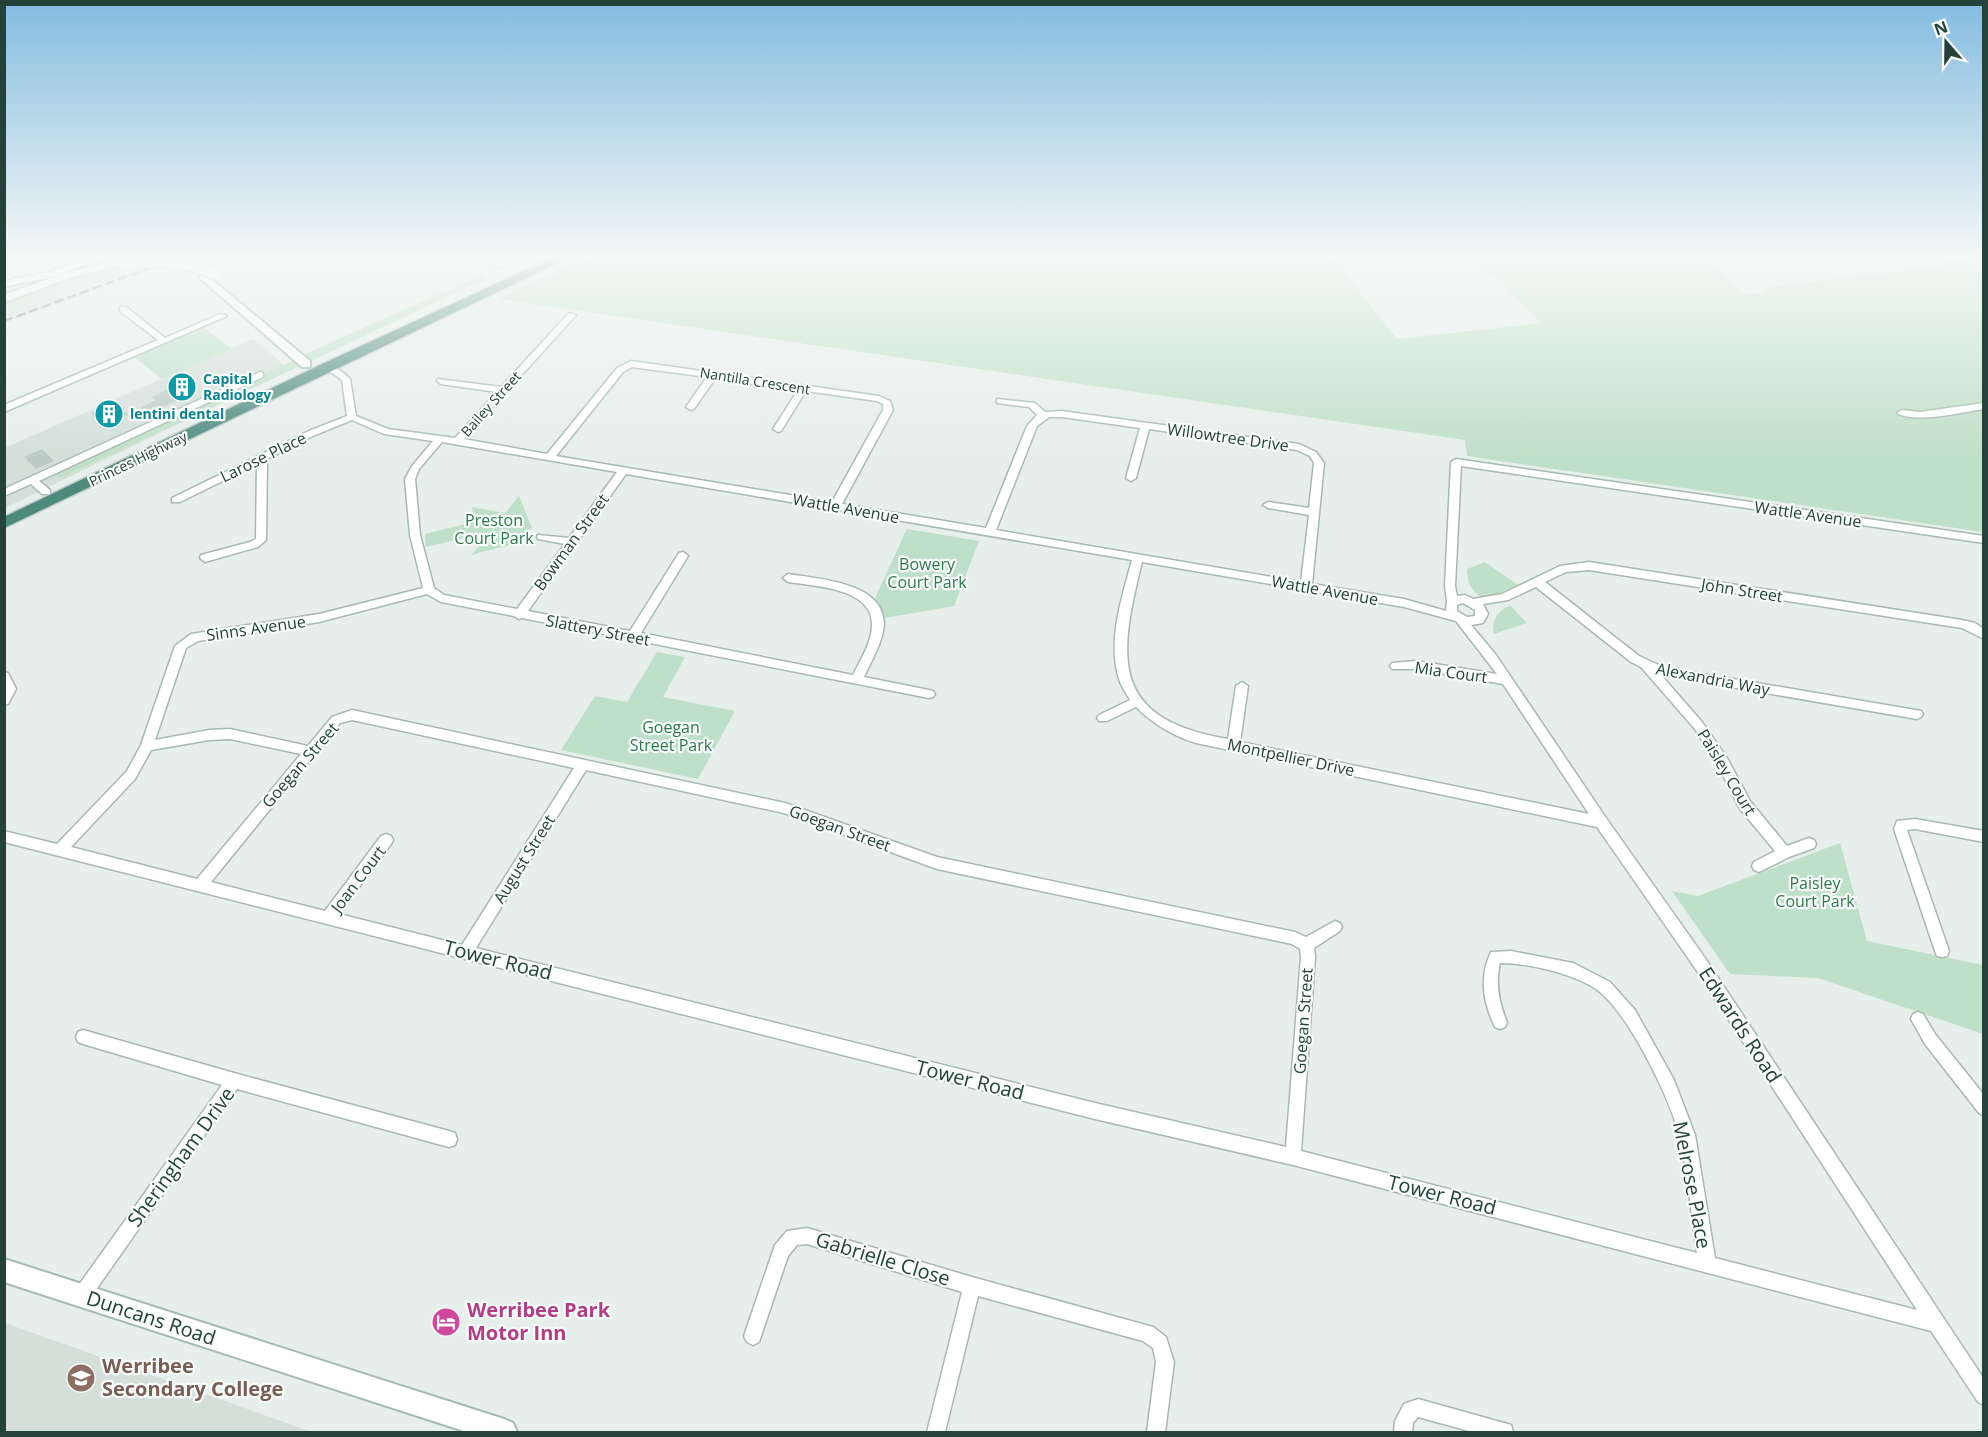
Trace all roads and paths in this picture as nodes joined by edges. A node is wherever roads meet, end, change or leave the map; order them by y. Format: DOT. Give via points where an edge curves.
graph roads {
  1 [pos="142,324"];
  2 [pos="204,324"];
  3 [pos="268,324"];
  4 [pos="408,324"];
  5 [pos="564,324"];
  6 [pos="164,341"];
  7 [pos="316,364"];
  8 [pos="260,375"];
  9 [pos="713,375"];
  10 [pos="441,381"];
  11 [pos="803,388"];
  12 [pos="502,390"];
  13 [pos="1000,401"];
  14 [pos="1983,406"];
  15 [pos="691,407"];
  16 [pos="4,409"];
  17 [pos="1902,413"];
  18 [pos="1043,415"];
  19 [pos="352,417"];
  20 [pos="1145,426"];
  21 [pos="778,429"];
  22 [pos="439,440"];
  23 [pos="458,440"];
  24 [pos="550,457"];
  25 [pos="262,458"];
  26 [pos="624,470"];
  27 [pos="1131,478"];
  28 [pos="32,480"];
  29 [pos="4,493"];
  30 [pos="51,495"];
  31 [pos="176,500"];
  32 [pos="1268,505"];
  33 [pos="836,506"];
  34 [pos="4,512"];
  35 [pos="1313,512"];
  36 [pos="4,523"];
  37 [pos="990,532"];
  38 [pos="542,537"];
  39 [pos="1983,540"];
  40 [pos="571,542"];
  41 [pos="683,556"];
  42 [pos="205,558"];
  43 [pos="1138,558"];
  44 [pos="1452,571"];
  45 [pos="788,578"];
  46 [pos="1537,582"];
  47 [pos="1306,587"];
  48 [pos="429,590"];
  49 [pos="1504,597"];
  50 [pos="1472,601"];
  51 [pos="1404,603"];
  52 [pos="1452,603"];
  53 [pos="519,615"];
  54 [pos="1482,616"];
  55 [pos="1458,618"];
  56 [pos="1983,635"];
  57 [pos="633,636"];
  58 [pos="1492,658"];
  59 [pos="1396,666"];
  60 [pos="1646,666"];
  61 [pos="4,676"];
  62 [pos="857,680"];
  63 [pos="1506,680"];
  64 [pos="1242,686"];
  65 [pos="929,694"];
  66 [pos="4,701"];
  67 [pos="1136,702"];
  68 [pos="1917,714"];
  69 [pos="1103,718"];
  70 [pos="147,746"];
  71 [pos="1233,746"];
  72 [pos="310,751"];
  73 [pos="582,766"];
  74 [pos="1601,822"];
  75 [pos="4,836"];
  76 [pos="1983,837"];
  77 [pos="386,840"];
  78 [pos="1809,844"];
  79 [pos="60,850"];
  80 [pos="1784,853"];
  81 [pos="1759,866"];
  82 [pos="201,884"];
  83 [pos="329,917"];
  84 [pos="1335,927"];
  85 [pos="1306,945"];
  86 [pos="1942,951"];
  87 [pos="466,952"];
  88 [pos="1918,1019"];
  89 [pos="1500,1023"];
  90 [pos="83,1037"];
  91 [pos="234,1081"];
  92 [pos="1983,1108"];
  93 [pos="449,1139"];
  94 [pos="1293,1157"];
  95 [pos="1707,1263"];
  96 [pos="4,1270"];
  97 [pos="972,1286"];
  98 [pos="82,1295"];
  99 [pos="1935,1323"];
  100 [pos="753,1336"];
  101 [pos="1983,1396"];
  102 [pos="504,1432"];
  103 [pos="936,1432"];
  104 [pos="1155,1432"];
  105 [pos="1403,1432"];
  106 [pos="1504,1432"];
  1 -- 6 [label="street"];
  2 -- 6 [label="street"];
  3 -- 7 [label="main road, bridge"];
  4 -- 7 [label="highway, Princes Highway"];
  5 -- 12 [label="street, Bailey Street"];
  6 -- 16 [label="street"];
  7 -- 19 [label="street" via="346,379"];
  7 -- 30 [label="highway, Princes Highway"];
  8 -- 28 [label="street"];
  9 -- 11 [label="street, Nantilla Crescent"];
  9 -- 15 [label="street"];
  9 -- 24 [label="street, Nantilla Crescent" via="631,364 620,370"];
  10 -- 12 [label="street"];
  11 -- 21 [label="street"];
  11 -- 33 [label="street, Nantilla Crescent" via="887,403 888,410"];
  12 -- 23 [label="street, Bailey Street"];
  13 -- 18 [label="street, Willowtree Drive" via="1032,405"];
  14 -- 17 [label="street" via="1920,415"];
  18 -- 20 [label="street, Willowtree Drive" via="1062,414"];
  18 -- 37 [label="street" via="1032,426"];
  19 -- 22 [label="street, Wattle Avenue" via="388,432"];
  19 -- 25 [label="street, Larose Place"];
  20 -- 27 [label="street"];
  20 -- 35 [label="street, Willowtree Drive" via="1299,447 1313,454 1319,464"];
  22 -- 23 [label="street, Wattle Avenue"];
  22 -- 48 [label="street" via="410,479 415,535"];
  23 -- 24 [label="street, Wattle Avenue"];
  24 -- 26 [label="street, Wattle Avenue"];
  25 -- 31 [label="street, Larose Place"];
  25 -- 42 [label="street" via="261,540"];
  26 -- 33 [label="street, Wattle Avenue"];
  26 -- 40 [label="street, Bowman Street"];
  28 -- 29 [label="street"];
  28 -- 30 [label="street"];
  30 -- 34 [label="highway, Princes Highway"];
  30 -- 36 [label="highway, Princes Highway"];
  32 -- 35 [label="street"];
  33 -- 37 [label="street, Wattle Avenue"];
  35 -- 47 [label="street, Willowtree Drive"];
  37 -- 43 [label="street, Wattle Avenue"];
  38 -- 40 [label="street"];
  39 -- 44 [label="street, Wattle Avenue" via="1456,462"];
  40 -- 53 [label="street, Bowman Street"];
  41 -- 57 [label="street"];
  43 -- 47 [label="street, Wattle Avenue"];
  43 -- 67 [label="street, Montpellier Drive" via="1121,631 1119,664"];
  44 -- 50 [label="street" via="1462,593"];
  44 -- 52 [label="street, Wattle Avenue"];
  45 -- 62 [label="street" via="863,595 874,606 878,622 875,637"];
  46 -- 49 [label="street, John Street"];
  46 -- 56 [label="street, John Street" via="1564,569 1589,566 1962,624"];
  46 -- 60 [label="street, Alexandria Way"];
  47 -- 51 [label="street, Wattle Avenue"];
  48 -- 53 [label="street, Slattery Street" via="441,598"];
  48 -- 70 [label="street, Sinns Avenue" via="319,618 195,637 181,646"];
  49 -- 50 [label="street, John Street"];
  49 -- 54 [label="street, John Street"];
  50 -- 52 [label="street" via="1460,599"];
  50 -- 54 [label="street"];
  51 -- 52 [label="street, Wattle Avenue"];
  51 -- 55 [label="street, Wattle Avenue"];
  52 -- 55 [label="street" via="1450,610"];
  53 -- 57 [label="street, Slattery Street"];
  54 -- 55 [label="street" via="1470,622"];
  54 -- 58 [label="street, Edwards Road" via="1482,630"];
  55 -- 58 [label="street, Edwards Road"];
  57 -- 62 [label="street, Slattery Street"];
  58 -- 63 [label="street, Edwards Road"];
  59 -- 63 [label="street, Mia Court" via="1416,664"];
  60 -- 68 [label="street, Alexandria Way"];
  60 -- 80 [label="street, Paisley Court" via="1698,725 1744,804"];
  61 -- 66 [label="street" via="10,689"];
  62 -- 65 [label="street, Slattery Street"];
  63 -- 74 [label="street, Edwards Road"];
  64 -- 71 [label="street"];
  67 -- 69 [label="street"];
  67 -- 71 [label="street, Montpellier Drive" via="1185,734"];
  70 -- 72 [label="street" via="230,734"];
  70 -- 79 [label="street, Sinns Avenue" via="130,775"];
  71 -- 74 [label="street, Montpellier Drive"];
  72 -- 73 [label="street, Goegan Street" via="336,720 352,715"];
  72 -- 82 [label="street, Goegan Street"];
  73 -- 85 [label="street, Goegan Street" via="786,808 937,862 1295,939"];
  73 -- 87 [label="street, August Street"];
  74 -- 99 [label="street, Edwards Road" via="1707,973"];
  75 -- 79 [label="street, Tower Road"];
  76 -- 86 [label="street" via="1915,824 1902,825 1900,829"];
  77 -- 83 [label="street, Joan Court"];
  78 -- 80 [label="street"];
  79 -- 82 [label="street, Tower Road"];
  80 -- 81 [label="street"];
  82 -- 83 [label="street, Tower Road"];
  83 -- 87 [label="street, Tower Road"];
  84 -- 85 [label="street"];
  85 -- 94 [label="street, Goegan Street"];
  87 -- 94 [label="street, Tower Road"];
  88 -- 92 [label="street"];
  89 -- 95 [label="street, Melrose Place" via="1492,1008 1491,967 1496,957 1568,968 1605,987 1630,1015 1669,1085 1687,1135"];
  90 -- 91 [label="street"];
  91 -- 93 [label="street, Sheringham Drive"];
  91 -- 98 [label="street, Sheringham Drive"];
  94 -- 95 [label="street, Tower Road"];
  95 -- 99 [label="street, Tower Road"];
  96 -- 98 [label="main road, Duncans Road"];
  97 -- 100 [label="street, Gabrielle Close" via="807,1236 793,1237 781,1251"];
  97 -- 103 [label="street, Gabrielle Close"];
  97 -- 104 [label="street, Gabrielle Close" via="1147,1333 1160,1343 1165,1362"];
  98 -- 102 [label="main road, Duncans Road"];
  99 -- 101 [label="street, Edwards Road"];
  105 -- 106 [label="street" via="1406,1416 1418,1408"];
}
